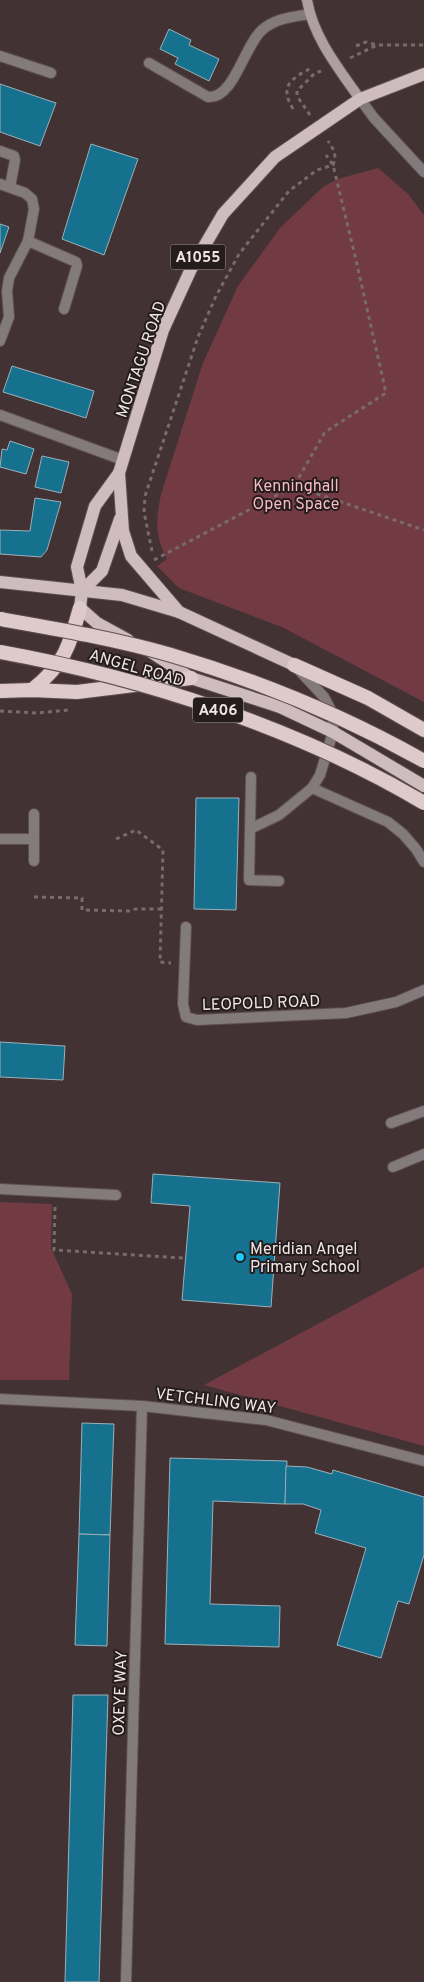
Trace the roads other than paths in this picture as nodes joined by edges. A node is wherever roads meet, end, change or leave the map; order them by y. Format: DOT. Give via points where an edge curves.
graph roads {
  1 [pos="307,0"];
  2 [pos="310,14"];
  3 [pos="0,56"];
  4 [pos="149,64"];
  5 [pos="51,73"];
  6 [pos="424,74"];
  7 [pos="360,99"];
  8 [pos="0,151"];
  9 [pos="424,172"];
  10 [pos="0,184"];
  11 [pos="10,187"];
  12 [pos="28,242"];
  13 [pos="4,276"];
  14 [pos="64,309"];
  15 [pos="0,341"];
  16 [pos="0,415"];
  17 [pos="123,460"];
  18 [pos="119,473"];
  19 [pos="122,512"];
  20 [pos="0,582"];
  21 [pos="82,591"];
  22 [pos="80,608"];
  23 [pos="179,612"];
  24 [pos="0,619"];
  25 [pos="0,652"];
  26 [pos="294,664"];
  27 [pos="191,678"];
  28 [pos="32,690"];
  29 [pos="0,691"];
  30 [pos="424,730"];
  31 [pos="333,732"];
  32 [pos="424,761"];
  33 [pos="251,777"];
  34 [pos="424,786"];
  35 [pos="312,788"];
  36 [pos="424,802"];
  37 [pos="34,814"];
  38 [pos="250,829"];
  39 [pos="0,839"];
  40 [pos="34,840"];
  41 [pos="34,861"];
  42 [pos="424,862"];
  43 [pos="279,881"];
  44 [pos="186,927"];
  45 [pos="424,990"];
  46 [pos="424,1111"];
  47 [pos="391,1123"];
  48 [pos="424,1154"];
  49 [pos="393,1167"];
  50 [pos="0,1189"];
  51 [pos="116,1196"];
  52 [pos="0,1399"];
  53 [pos="142,1406"];
  54 [pos="424,1461"];
  55 [pos="126,1982"];
  1 -- 2 [label="main road"];
  2 -- 4 [label="street" via="280,19 260,31 228,88 214,97 208,97"];
  2 -- 7 [label="main road" via="327,50"];
  3 -- 5 [label="street"];
  6 -- 7 [label="main road, A1055"];
  7 -- 9 [label="street"];
  7 -- 17 [label="main road, MONTAGU ROAD / A1055" via="275,157 224,214 192,268 163,330"];
  8 -- 11 [label="street" via="14,156 16,160"];
  10 -- 11 [label="street"];
  11 -- 12 [label="street" via="25,192 32,199 34,209"];
  12 -- 13 [label="street"];
  12 -- 14 [label="street" via="76,262"];
  13 -- 15 [label="street" via="9,317"];
  16 -- 17 [label="street"];
  17 -- 18 [label="main road, MONTAGU ROAD / A1055"];
  18 -- 19 [label="main road, MONTAGU ROAD / A1055"];
  18 -- 21 [label="main road, MONTAGU ROAD / A1055" via="94,506 77,567"];
  19 -- 21 [label="main road, MONTAGU ROAD / A1055" via="102,571"];
  19 -- 23 [label="main road, A1055" via="123,531 131,556"];
  20 -- 21 [label="main road"];
  21 -- 22 [label="main road, A1055"];
  21 -- 23 [label="main road" via="122,595"];
  22 -- 27 [label="main road, ANGEL ROAD" via="116,635 150,651"];
  22 -- 28 [label="highway" via="69,646 60,662"];
  23 -- 26 [label="main road"];
  24 -- 32 [label="highway, ANGEL ROAD / A406, bridge" via="171,655 244,679 352,723"];
  25 -- 36 [label="highway, ANGEL ROAD / A406, bridge" via="94,672 248,720 336,757"];
  26 -- 30 [label="highway" via="368,698"];
  26 -- 31 [label="street" via="324,697 332,714"];
  27 -- 28 [label="highway" via="87,692"];
  27 -- 31 [label="main road, ANGEL ROAD / A406" via="280,707"];
  28 -- 29 [label="highway"];
  31 -- 34 [label="main road, ANGEL ROAD / A406"];
  31 -- 35 [label="street" via="320,775"];
  33 -- 38 [label="street"];
  35 -- 38 [label="street" via="279,815"];
  35 -- 42 [label="street" via="388,822 416,849"];
  37 -- 40 [label="street"];
  38 -- 43 [label="street" via="249,880"];
  39 -- 40 [label="street"];
  40 -- 41 [label="street"];
  44 -- 45 [label="street, LEOPOLD ROAD" via="182,1004 186,1017 197,1020 346,1013 396,1002"];
  46 -- 47 [label="street"];
  48 -- 49 [label="street"];
  50 -- 51 [label="street"];
  52 -- 53 [label="street, VETCHLING WAY"];
  53 -- 54 [label="street, VETCHLING WAY" via="266,1420"];
  53 -- 55 [label="street, OXEYE WAY"];
}
